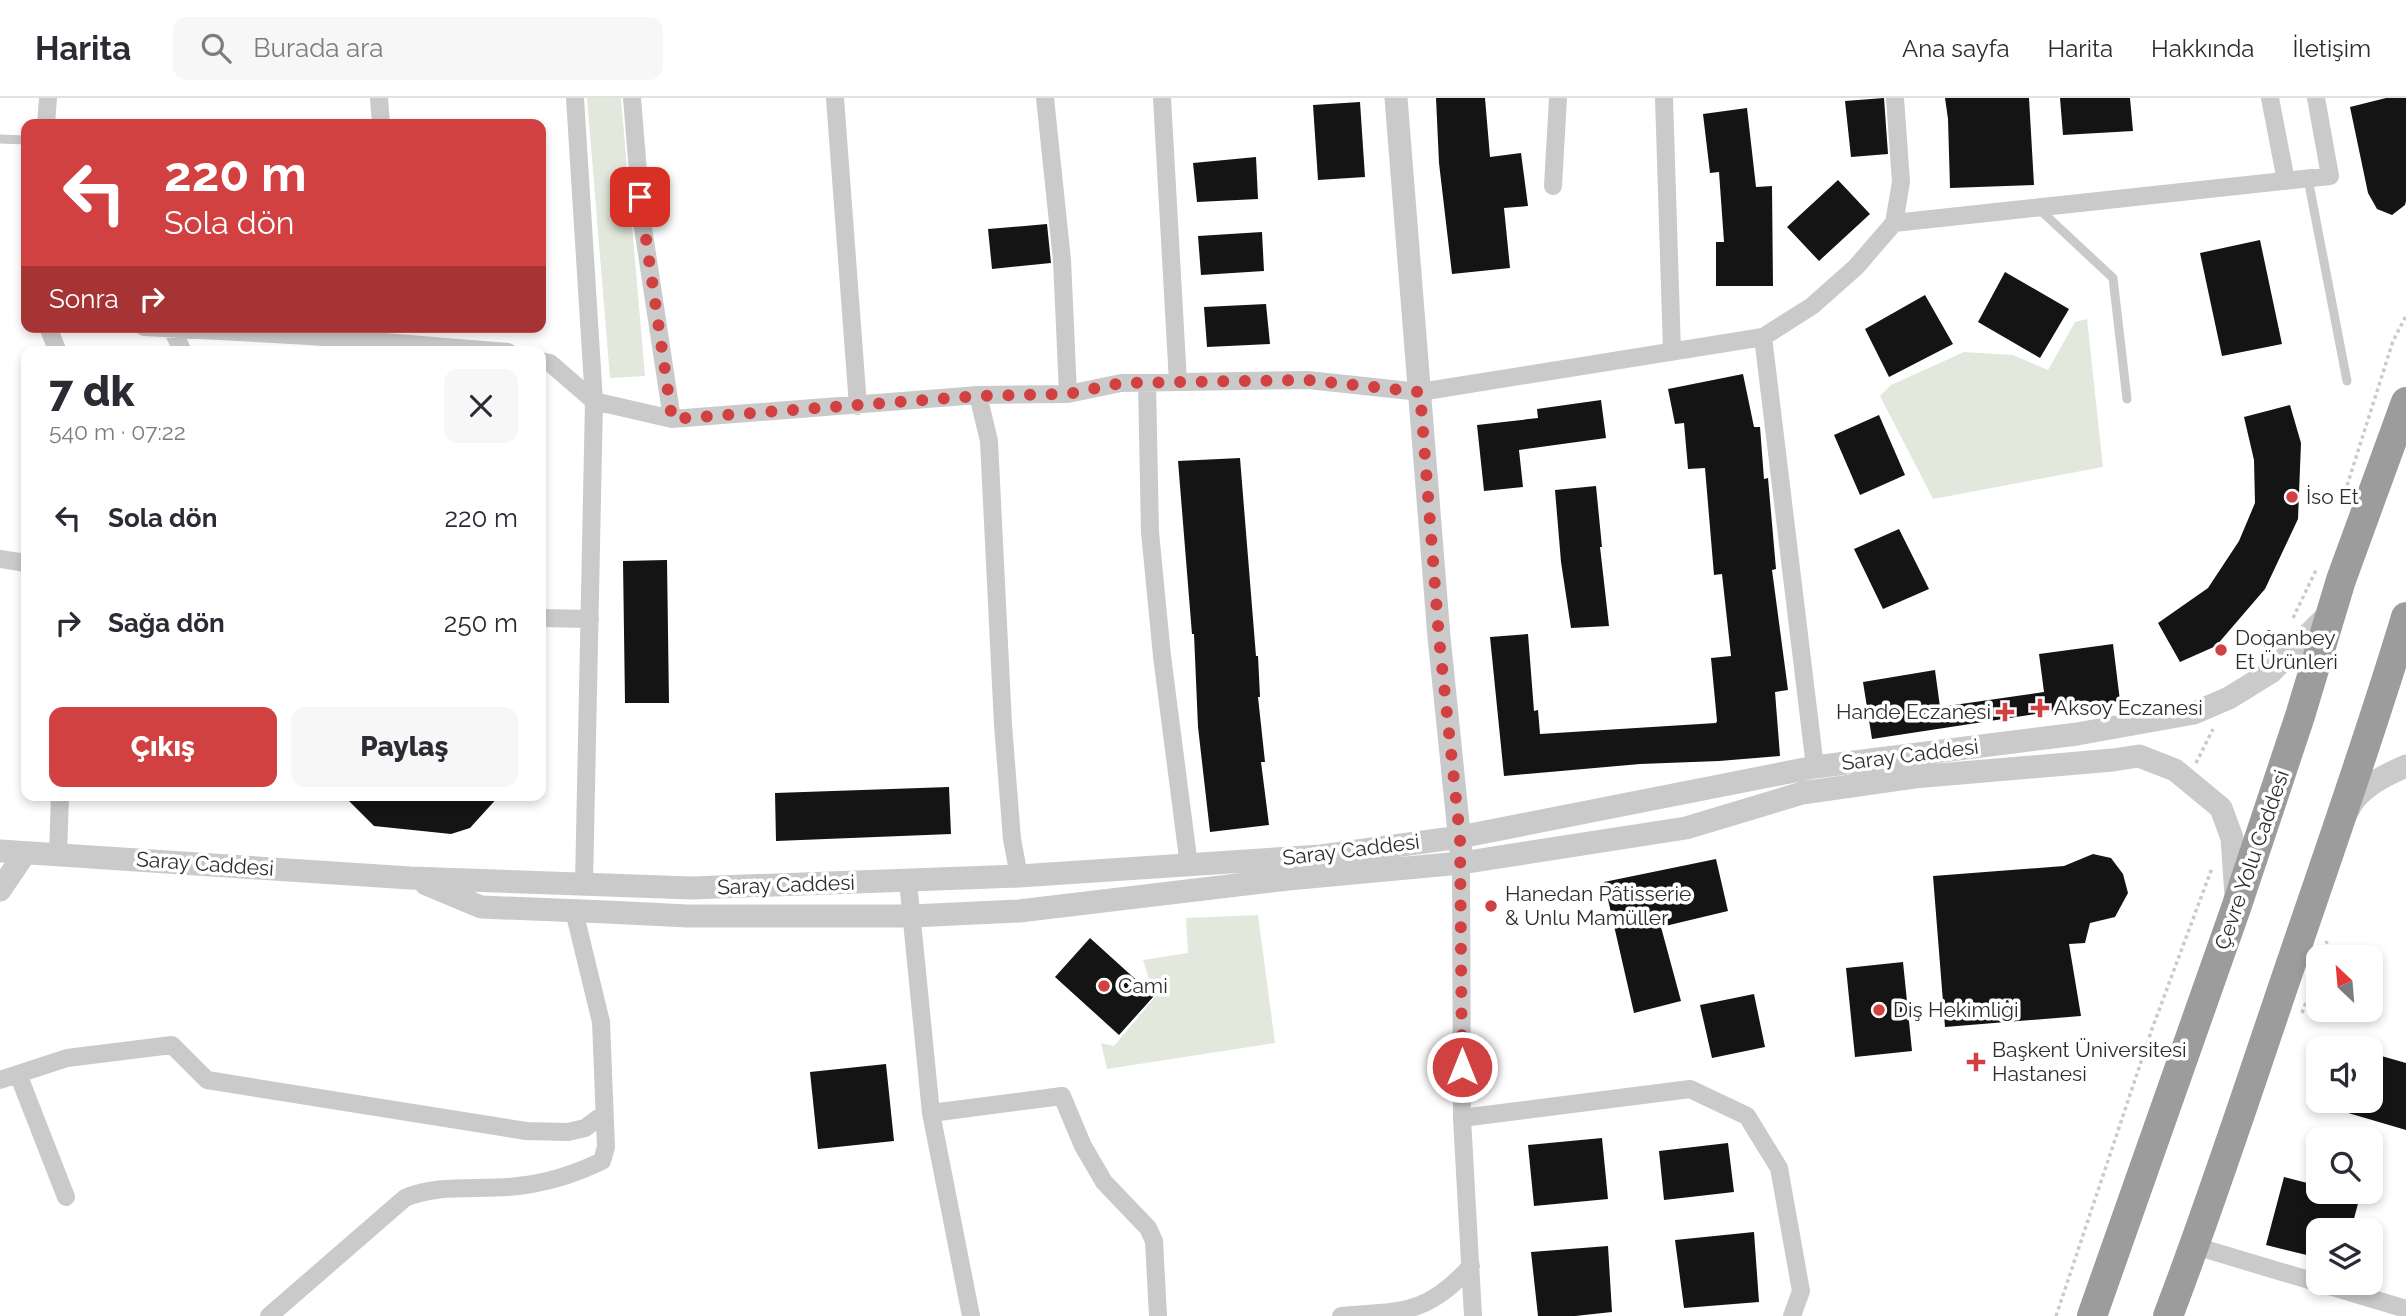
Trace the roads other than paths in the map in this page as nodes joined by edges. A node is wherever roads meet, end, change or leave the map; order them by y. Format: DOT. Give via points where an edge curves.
graph roads {
  1 [pos="48,98"];
  2 [pos="379,98"];
  3 [pos="575,98"];
  4 [pos="632,98"];
  5 [pos="835,98"];
  6 [pos="1045,98"];
  7 [pos="1162,98"];
  8 [pos="1396,98"];
  9 [pos="1558,98"];
  10 [pos="1664,98"];
  11 [pos="1895,98"];
  12 [pos="2270,98"];
  13 [pos="2316,98"];
  14 [pos="46,119"];
  15 [pos="381,119"];
  16 [pos="0,139"];
  17 [pos="21,140"];
  18 [pos="2308,179"];
  19 [pos="2286,181"];
  20 [pos="1553,186"];
  21 [pos="2038,207"];
  22 [pos="1894,223"];
  23 [pos="325,333"];
  24 [pos="401,335"];
  25 [pos="1763,337"];
  26 [pos="470,346"];
  27 [pos="1672,351"];
  28 [pos="546,362"];
  29 [pos="2347,381"];
  30 [pos="1178,382"];
  31 [pos="1147,383"];
  32 [pos="1420,392"];
  33 [pos="1068,394"];
  34 [pos="978,396"];
  35 [pos="2127,398"];
  36 [pos="594,401"];
  37 [pos="2406,402"];
  38 [pos="859,406"];
  39 [pos="672,419"];
  40 [pos="0,559"];
  41 [pos="21,562"];
  42 [pos="2331,612"];
  43 [pos="2406,617"];
  44 [pos="546,618"];
  45 [pos="590,619"];
  46 [pos="2406,766"];
  47 [pos="1815,767"];
  48 [pos="60,801"];
  49 [pos="1460,837"];
  50 [pos="0,851"];
  51 [pos="2329,852"];
  52 [pos="25,853"];
  53 [pos="58,855"];
  54 [pos="1461,863"];
  55 [pos="1189,866"];
  56 [pos="1019,876"];
  57 [pos="410,878"];
  58 [pos="908,881"];
  59 [pos="584,884"];
  60 [pos="0,890"];
  61 [pos="2236,908"];
  62 [pos="574,911"];
  63 [pos="912,916"];
  64 [pos="18,1074"];
  65 [pos="0,1080"];
  66 [pos="932,1113"];
  67 [pos="604,1114"];
  68 [pos="1462,1118"];
  69 [pos="66,1196"];
  70 [pos="2195,1247"];
  71 [pos="1471,1266"];
  72 [pos="2406,1309"];
  73 [pos="269,1316"];
  74 [pos="971,1316"];
  75 [pos="1158,1316"];
  76 [pos="1341,1316"];
  77 [pos="1472,1316"];
  78 [pos="1792,1316"];
  79 [pos="2092,1316"];
  80 [pos="2168,1316"];
  1 -- 14 [label="street"];
  2 -- 15 [label="street"];
  3 -- 36 [label="street"];
  4 -- 39 [label="street" via="642,221"];
  5 -- 38 [label="street"];
  6 -- 33 [label="street" via="1062,260"];
  7 -- 30 [label="street"];
  8 -- 32 [label="street"];
  9 -- 20 [label="street"];
  10 -- 27 [label="street"];
  11 -- 22 [label="street" via="1900,182"];
  12 -- 19 [label="street"];
  13 -- 18 [label="street" via="2330,176"];
  16 -- 17 [label="lane"];
  18 -- 19 [label="street"];
  18 -- 29 [label="lane"];
  19 -- 21 [label="street"];
  21 -- 22 [label="street"];
  21 -- 35 [label="lane" via="2113,278"];
  22 -- 25 [label="street" via="1812,306"];
  23 -- 24 [label="street"];
  24 -- 26 [label="street"];
  25 -- 27 [label="street"];
  25 -- 47 [label="street"];
  27 -- 32 [label="street"];
  28 -- 36 [label="street"];
  30 -- 31 [label="street"];
  30 -- 32 [label="street" via="1308,380"];
  31 -- 33 [label="street" via="1121,383"];
  31 -- 55 [label="street" via="1150,532"];
  32 -- 49 [label="street"];
  33 -- 34 [label="street"];
  34 -- 38 [label="street"];
  34 -- 56 [label="street" via="989,441 1003,725"];
  36 -- 39 [label="street"];
  36 -- 45 [label="street"];
  37 -- 42 [label="highway, Çevre Yolu Caddesi"];
  38 -- 39 [label="street"];
  40 -- 41 [label="street"];
  42 -- 47 [label="street, Saray Caddesi" via="2271,672 2194,713 2077,734"];
  42 -- 61 [label="highway, Çevre Yolu Caddesi"];
  43 -- 51 [label="highway"];
  44 -- 45 [label="street"];
  45 -- 59 [label="street"];
  46 -- 51 [label="street" via="2353,798"];
  47 -- 49 [label="street, Saray Caddesi"];
  48 -- 53 [label="street"];
  49 -- 54 [label="street"];
  49 -- 55 [label="street, Saray Caddesi" via="1321,856"];
  50 -- 52 [label="street, Saray Caddesi"];
  51 -- 70 [label="highway"];
  52 -- 53 [label="street, Saray Caddesi"];
  52 -- 60 [label="street"];
  53 -- 57 [label="street, Saray Caddesi"];
  54 -- 61 [label="street, Saray Caddesi" via="1686,828 1802,793 1914,777 2139,756 2175,770 2221,808 2232,838"];
  54 -- 63 [label="street, Saray Caddesi" via="1019,911"];
  54 -- 68 [label="street"];
  55 -- 56 [label="street, Saray Caddesi"];
  56 -- 58 [label="street, Saray Caddesi"];
  57 -- 59 [label="street, Saray Caddesi"];
  57 -- 62 [label="street, Saray Caddesi" via="481,907"];
  58 -- 59 [label="street, Saray Caddesi" via="692,888"];
  58 -- 63 [label="street"];
  61 -- 79 [label="highway, Çevre Yolu Caddesi"];
  62 -- 63 [label="street, Saray Caddesi"];
  62 -- 67 [label="street" via="601,1022"];
  63 -- 66 [label="street"];
  64 -- 65 [label="street"];
  64 -- 67 [label="street" via="67,1058 172,1045 207,1080 526,1131 568,1132 585,1128"];
  64 -- 69 [label="street"];
  66 -- 74 [label="street"];
  66 -- 75 [label="street" via="1062,1096 1104,1182 1148,1228 1154,1241"];
  67 -- 73 [label="street" via="602,1161 520,1186 421,1191 405,1198"];
  68 -- 71 [label="street"];
  68 -- 78 [label="street" via="1689,1089 1746,1116 1779,1168 1801,1291"];
  70 -- 72 [label="street"];
  70 -- 80 [label="highway"];
  71 -- 76 [label="street" via="1436,1299 1405,1311"];
  71 -- 77 [label="street"];
}
